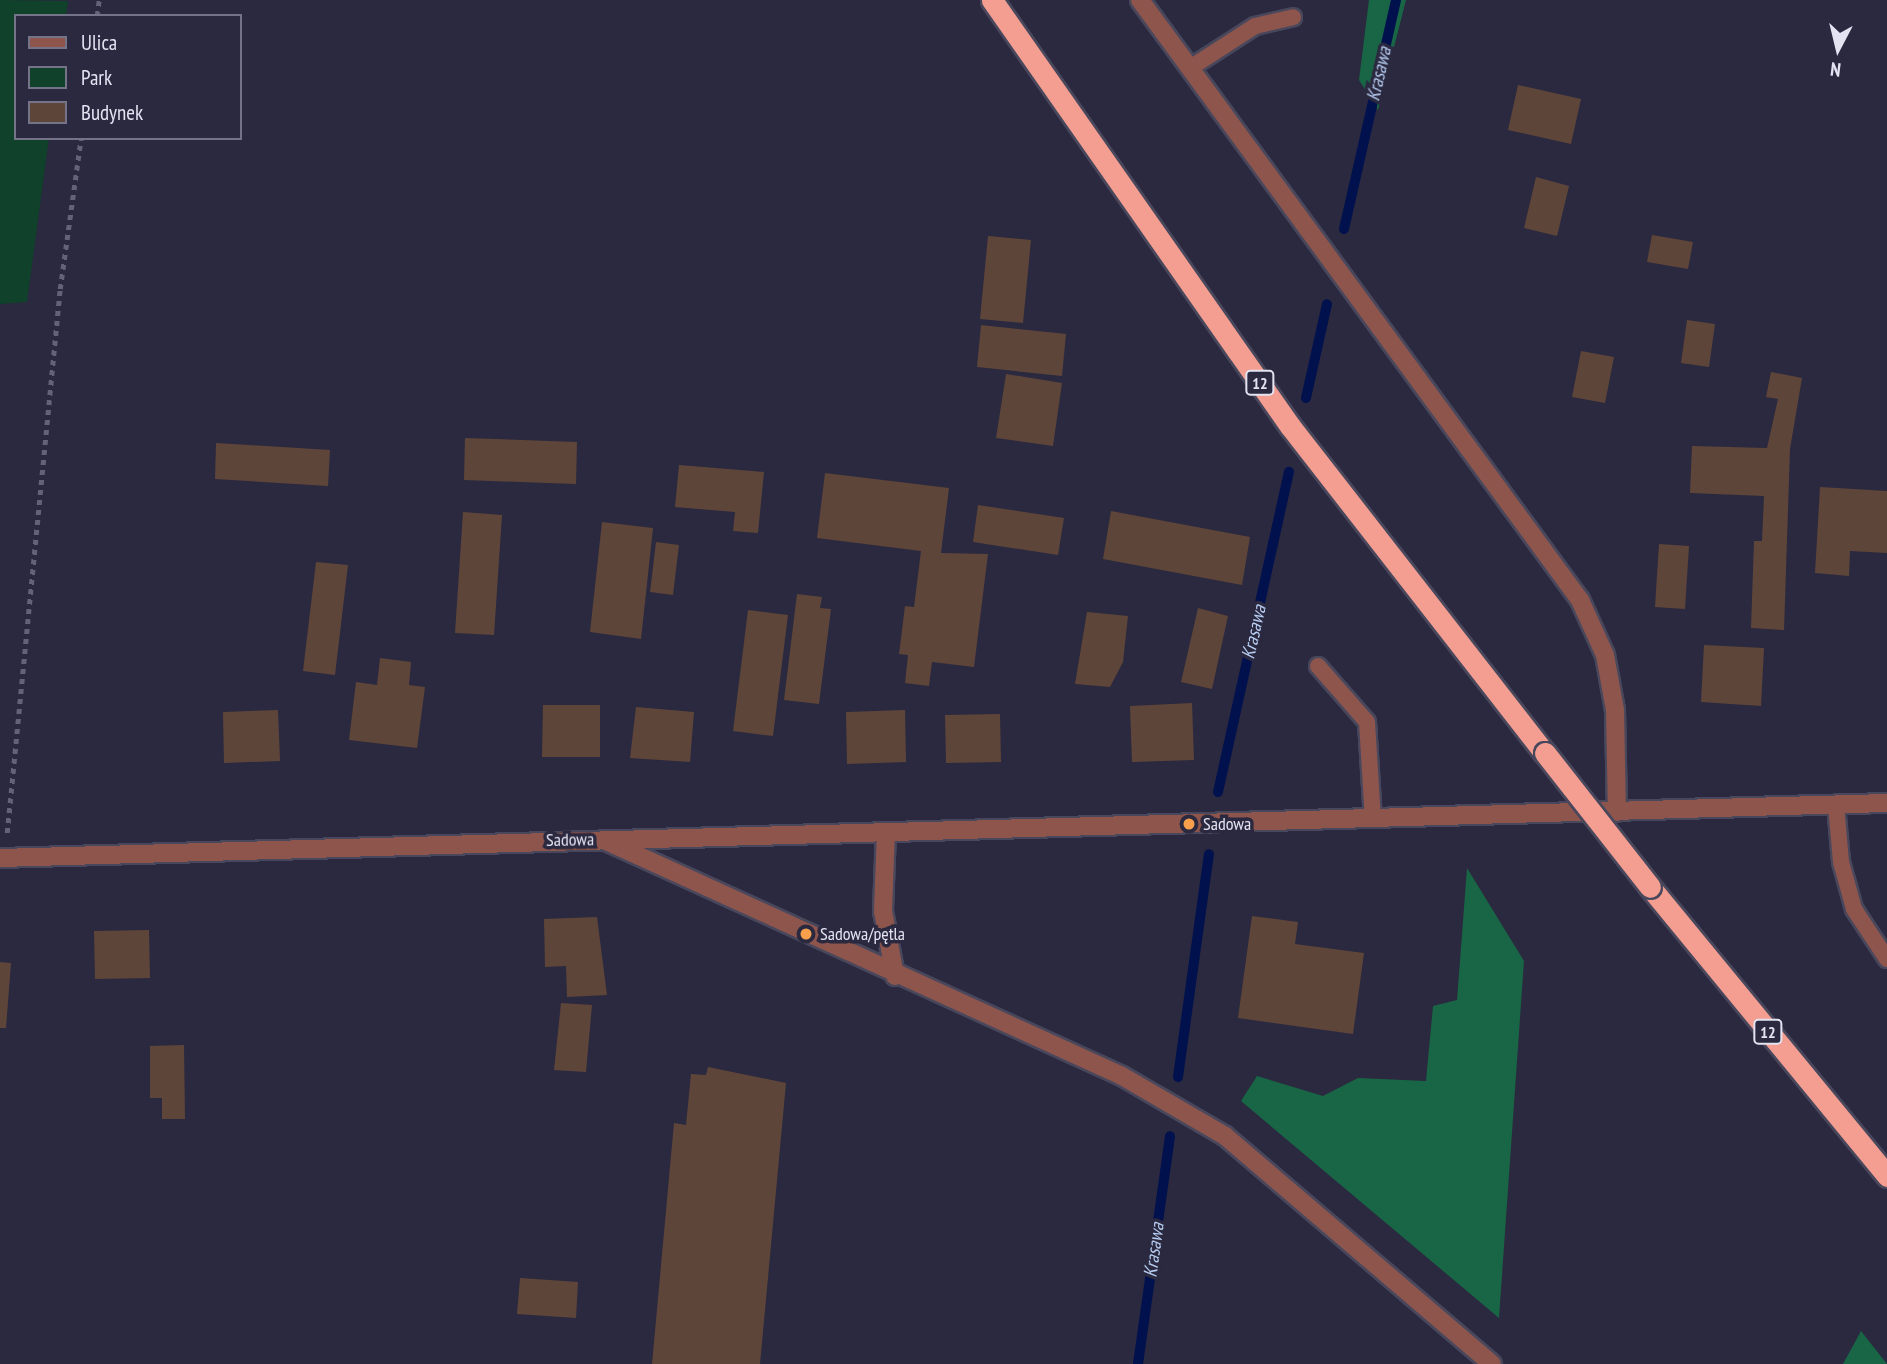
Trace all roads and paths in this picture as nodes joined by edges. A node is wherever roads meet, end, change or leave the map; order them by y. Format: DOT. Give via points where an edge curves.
graph roads {
  1 [pos="992,0"];
  2 [pos="1140,0"];
  3 [pos="1293,17"];
  4 [pos="1190,68"];
  5 [pos="81,140"];
  6 [pos="1318,666"];
  7 [pos="1887,803"];
  8 [pos="1836,805"];
  9 [pos="1617,812"];
  10 [pos="1373,819"];
  11 [pos="886,832"];
  12 [pos="600,838"];
  13 [pos="3,858"];
  14 [pos="1887,959"];
  15 [pos="895,976"];
  16 [pos="1887,1176"];
  17 [pos="1492,1364"];
  1 -- 16 [label="highway, 12, bridge" via="1290,426 1650,887"];
  2 -- 4 [label="street"];
  3 -- 4 [label="lane" via="1255,26"];
  4 -- 9 [label="street" via="1580,600 1605,655 1615,710"];
  5 -- 13 [label="path" via="60,289"];
  6 -- 10 [label="lane" via="1367,722"];
  7 -- 8 [label="street"];
  8 -- 9 [label="street"];
  8 -- 14 [label="lane" via="1854,909"];
  9 -- 10 [label="street"];
  10 -- 11 [label="street"];
  11 -- 12 [label="street"];
  11 -- 15 [label="street" via="883,911"];
  12 -- 13 [label="street, Sadowa"];
  12 -- 15 [label="street, Sadowa"];
  15 -- 17 [label="street, Sadowa" via="1122,1076 1225,1136"];
}
